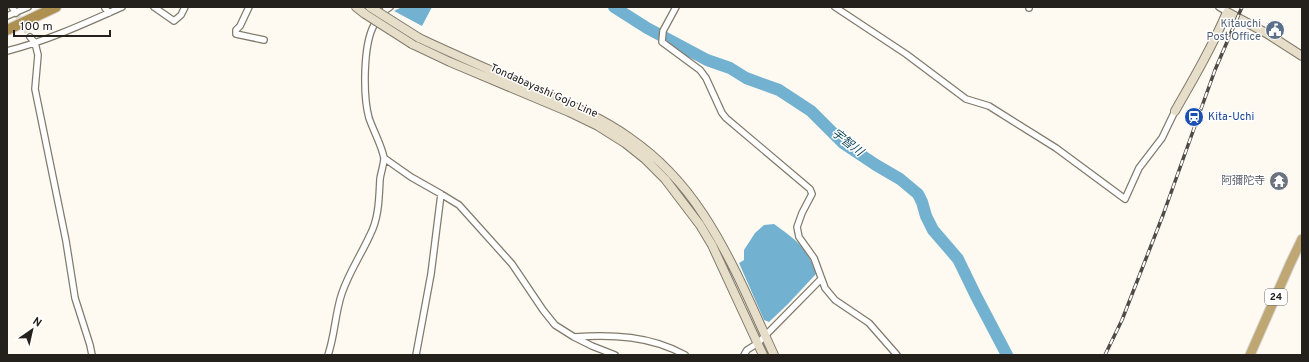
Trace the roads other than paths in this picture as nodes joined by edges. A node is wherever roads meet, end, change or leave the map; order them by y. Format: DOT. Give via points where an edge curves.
graph roads {
  1 [pos="12,7"];
  2 [pos="28,7"];
  3 [pos="56,7"];
  4 [pos="122,7"];
  5 [pos="154,7"];
  6 [pos="185,7"];
  7 [pos="249,7"];
  8 [pos="356,7"];
  9 [pos="370,7"];
  10 [pos="390,7"];
  11 [pos="676,7"];
  12 [pos="835,7"];
  13 [pos="1218,7"];
  14 [pos="107,10"];
  15 [pos="16,12"];
  16 [pos="1227,12"];
  17 [pos="7,16"];
  18 [pos="7,30"];
  19 [pos="30,37"];
  20 [pos="264,40"];
  21 [pos="35,43"];
  22 [pos="7,52"];
  23 [pos="1302,56"];
  24 [pos="1175,111"];
  25 [pos="384,158"];
  26 [pos="441,194"];
  27 [pos="1302,239"];
  28 [pos="821,279"];
  29 [pos="765,336"];
  30 [pos="574,337"];
  31 [pos="758,343"];
  32 [pos="92,355"];
  33 [pos="328,355"];
  34 [pos="416,355"];
  35 [pos="615,355"];
  36 [pos="685,355"];
  37 [pos="744,355"];
  38 [pos="764,355"];
  39 [pos="774,355"];
  40 [pos="897,355"];
  41 [pos="1250,355"];
  1 -- 15 [label="street"];
  2 -- 15 [label="street"];
  3 -- 18 [label="highway"];
  4 -- 14 [label="street"];
  5 -- 6 [label="street" via="174,21"];
  7 -- 20 [label="street" via="236,34"];
  8 -- 31 [label="main road, Tondabayashi Gojo Line, bridge" via="412,44 598,126 645,159 665,179 700,225 716,252"];
  9 -- 29 [label="main road, Tondabayashi Gojo Line, bridge" via="419,38 603,121 650,152 672,174 703,213 727,254"];
  10 -- 25 [label="street" via="383,11 373,25 366,60 365,92 368,115"];
  11 -- 28 [label="street" via="663,31 662,42 700,70 722,114 810,190 812,194 797,227 799,237 814,258"];
  12 -- 24 [label="street" via="906,54 966,99 989,106 1056,148 1125,199 1139,168 1162,138"];
  13 -- 16 [label="street"];
  14 -- 21 [label="street" via="78,27"];
  15 -- 17 [label="street"];
  16 -- 23 [label="main road"];
  16 -- 24 [label="main road" via="1205,59"];
  19 -- 21 [label="street"];
  21 -- 22 [label="street"];
  21 -- 32 [label="street" via="38,55 35,89 75,298"];
  25 -- 26 [label="street"];
  25 -- 33 [label="street" via="378,211 371,234 342,292"];
  26 -- 30 [label="street" via="459,206 506,257 555,324"];
  26 -- 34 [label="street" via="431,274"];
  27 -- 41 [label="highway, 24"];
  28 -- 29 [label="street"];
  28 -- 40 [label="street" via="835,300 869,323"];
  29 -- 31 [label="street"];
  29 -- 39 [label="main road, Tondabayashi Gojo Line"];
  30 -- 35 [label="street"];
  30 -- 36 [label="street" via="618,335 657,343"];
  31 -- 37 [label="street"];
  31 -- 38 [label="main road, Tondabayashi Gojo Line"];
}
